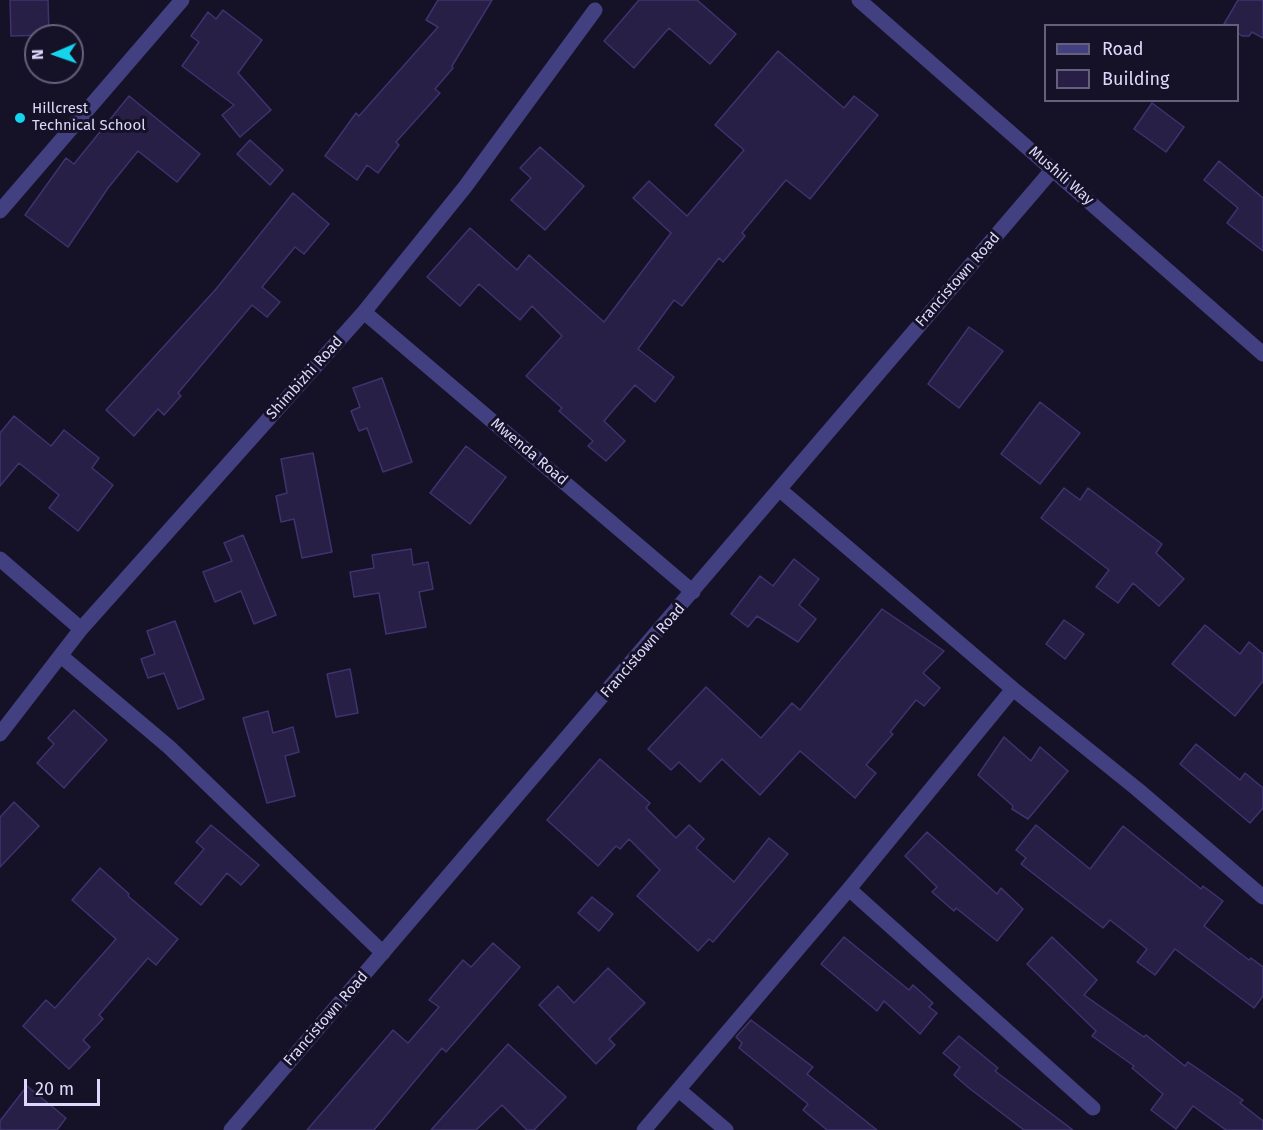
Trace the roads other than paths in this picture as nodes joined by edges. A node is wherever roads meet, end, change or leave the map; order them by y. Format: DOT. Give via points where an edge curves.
graph roads {
  1 [pos="182,0"];
  2 [pos="859,0"];
  3 [pos="595,10"];
  4 [pos="1053,169"];
  5 [pos="0,211"];
  6 [pos="364,312"];
  7 [pos="1263,354"];
  8 [pos="779,489"];
  9 [pos="0,559"];
  10 [pos="693,592"];
  11 [pos="81,629"];
  12 [pos="61,656"];
  13 [pos="1013,689"];
  14 [pos="0,734"];
  15 [pos="849,889"];
  16 [pos="1263,897"];
  17 [pos="383,953"];
  18 [pos="679,1090"];
  19 [pos="1093,1108"];
  20 [pos="231,1130"];
  21 [pos="644,1130"];
  22 [pos="726,1130"];
  1 -- 5 [label="street"];
  2 -- 4 [label="street, Mushili Way"];
  3 -- 6 [label="street, Shimbizhi Road" via="465,187"];
  4 -- 7 [label="street, Mushili Way"];
  4 -- 8 [label="street, Francistown Road"];
  6 -- 10 [label="street, Mwenda Road"];
  6 -- 11 [label="street, Shimbizhi Road"];
  8 -- 10 [label="street, Francistown Road"];
  8 -- 13 [label="street"];
  9 -- 11 [label="street"];
  10 -- 17 [label="street, Francistown Road"];
  11 -- 12 [label="street, Shimbizhi Road"];
  12 -- 14 [label="street, Shimbizhi Road"];
  12 -- 17 [label="street" via="169,747"];
  13 -- 15 [label="street"];
  13 -- 16 [label="street"];
  15 -- 18 [label="street"];
  15 -- 19 [label="street"];
  17 -- 20 [label="street, Francistown Road"];
  18 -- 21 [label="street"];
  18 -- 22 [label="street"];
}
